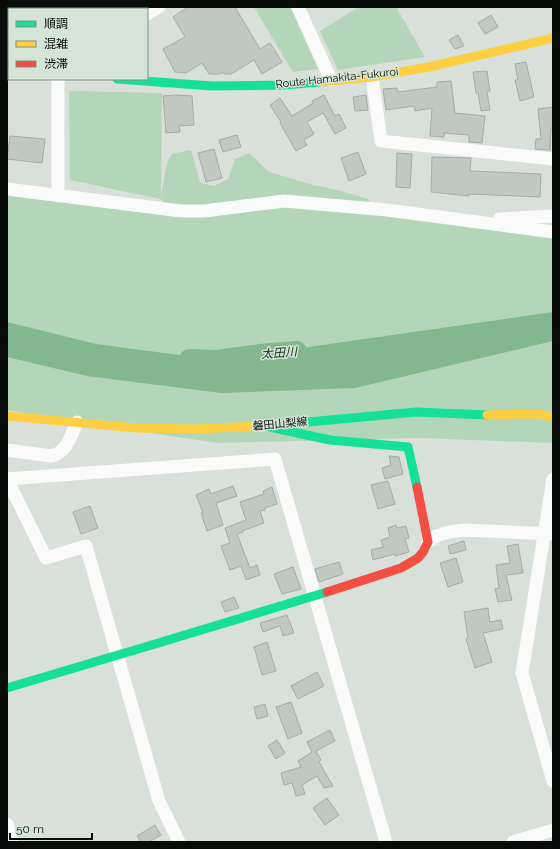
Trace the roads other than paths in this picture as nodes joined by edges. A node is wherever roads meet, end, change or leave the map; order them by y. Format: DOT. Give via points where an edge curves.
graph roads {
  1 [pos="159,7"];
  2 [pos="298,7"];
  3 [pos="148,13"];
  4 [pos="552,39"];
  5 [pos="372,77"];
  6 [pos="58,80"];
  7 [pos="131,80"];
  8 [pos="331,80"];
  9 [pos="553,159"];
  10 [pos="7,189"];
  11 [pos="58,196"];
  12 [pos="553,216"];
  13 [pos="471,221"];
  14 [pos="553,232"];
  15 [pos="7,416"];
  16 [pos="553,417"];
  17 [pos="77,422"];
  18 [pos="265,426"];
  19 [pos="7,450"];
  20 [pos="7,479"];
  21 [pos="553,479"];
  22 [pos="548,533"];
  23 [pos="428,542"];
  24 [pos="314,596"];
  25 [pos="117,656"];
  26 [pos="7,688"];
  27 [pos="553,781"];
  28 [pos="7,824"];
  29 [pos="553,830"];
  30 [pos="12,842"];
  31 [pos="179,842"];
  32 [pos="386,842"];
  33 [pos="514,842"];
  1 -- 3 [label="street"];
  2 -- 8 [label="street"];
  4 -- 5 [label="main road, Route Hamakita-Fukuroi" via="430,67"];
  5 -- 8 [label="main road, Route Hamakita-Fukuroi"];
  5 -- 9 [label="street" via="381,141"];
  6 -- 11 [label="street"];
  7 -- 8 [label="main road, Route Hamakita-Fukuroi" via="212,86 284,85"];
  10 -- 11 [label="street"];
  11 -- 13 [label="street" via="181,211 204,211 284,201 387,210"];
  12 -- 13 [label="street"];
  13 -- 14 [label="street"];
  15 -- 17 [label="main road, 磐田山梨線"];
  16 -- 18 [label="main road, 磐田山梨線" via="537,414 416,412"];
  17 -- 18 [label="main road, 磐田山梨線" via="136,428"];
  17 -- 19 [label="street" via="63,451 56,455"];
  18 -- 23 [label="main road" via="319,438 408,447"];
  20 -- 24 [label="street" via="275,459"];
  20 -- 25 [label="street" via="46,558 86,546"];
  21 -- 22 [label="street"];
  22 -- 23 [label="street" via="464,530 436,536"];
  22 -- 27 [label="street" via="522,673"];
  23 -- 24 [label="main road" via="424,553 414,562"];
  24 -- 25 [label="main road"];
  24 -- 32 [label="street"];
  25 -- 26 [label="main road"];
  25 -- 31 [label="street" via="159,800"];
  28 -- 30 [label="street"];
  29 -- 33 [label="street"];
}
